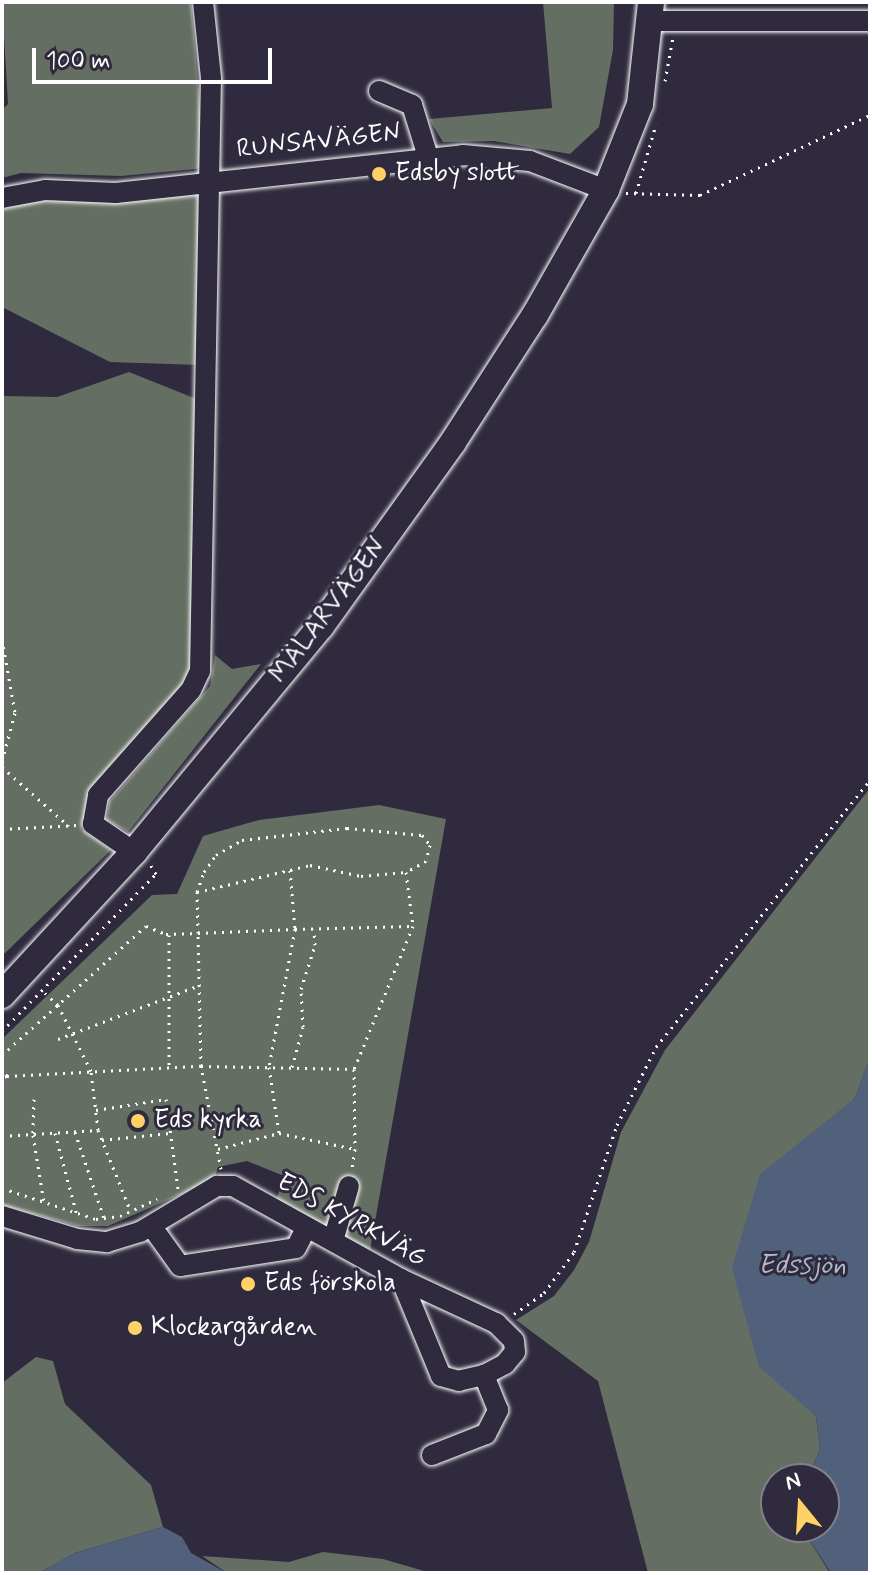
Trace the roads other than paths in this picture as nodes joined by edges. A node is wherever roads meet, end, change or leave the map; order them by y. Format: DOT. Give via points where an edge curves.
graph roads {
  1 [pos="203,2"];
  2 [pos="651,12"];
  3 [pos="741,12"];
  4 [pos="870,21"];
  5 [pos="379,91"];
  6 [pos="428,157"];
  7 [pos="209,180"];
  8 [pos="606,190"];
  9 [pos="2,198"];
  10 [pos="134,852"];
  11 [pos="2,995"];
  12 [pos="349,1186"];
  13 [pos="2,1216"];
  14 [pos="152,1227"];
  15 [pos="306,1228"];
  16 [pos="333,1241"];
  17 [pos="401,1279"];
  18 [pos="484,1375"];
  19 [pos="432,1455"];
  1 -- 7 [label="street, RUNSAVÄGEN" via="211,78"];
  2 -- 3 [label="street"];
  2 -- 8 [label="main road, MÄLARVÄGEN" via="640,104"];
  3 -- 4 [label="street"];
  5 -- 6 [label="street" via="412,105"];
  6 -- 7 [label="street, RUNSAVÄGEN"];
  6 -- 8 [label="street, RUNSAVÄGEN" via="506,156"];
  7 -- 9 [label="street" via="116,193 45,190"];
  7 -- 10 [label="street" via="200,671 191,690 98,795 93,824"];
  8 -- 10 [label="main road, MÄLARVÄGEN" via="535,315 453,442 321,626"];
  10 -- 11 [label="main road, MÄLARVÄGEN"];
  12 -- 16 [label="street"];
  13 -- 14 [label="street, EDS KYRKVÄG" via="77,1239 107,1242"];
  14 -- 15 [label="street, EDS KYRKVÄG" via="223,1185"];
  14 -- 15 [label="street" via="180,1266 296,1248"];
  15 -- 16 [label="street, EDS KYRKVÄG"];
  16 -- 17 [label="street, EDS KYRKVÄG"];
  17 -- 18 [label="street" via="441,1376 459,1381"];
  17 -- 18 [label="street, EDS KYRKVÄG" via="496,1323 514,1341 515,1352 505,1364"];
  18 -- 19 [label="street" via="498,1410 486,1434"];
}
